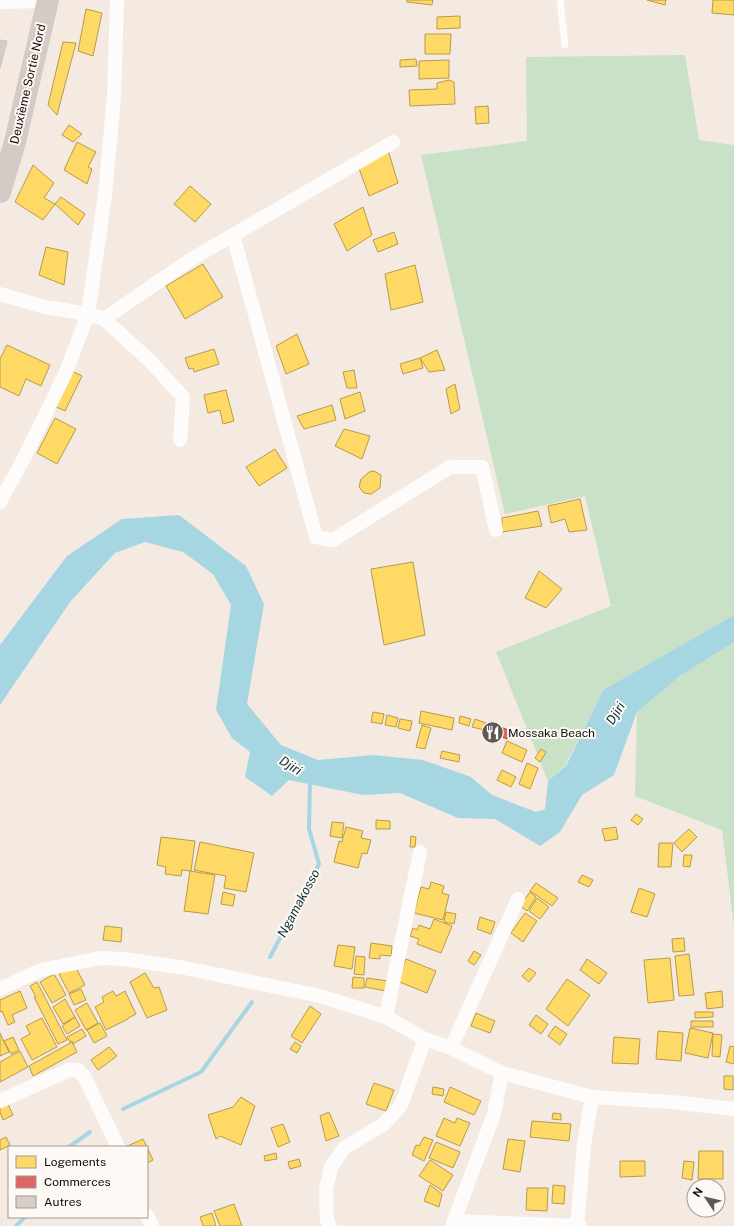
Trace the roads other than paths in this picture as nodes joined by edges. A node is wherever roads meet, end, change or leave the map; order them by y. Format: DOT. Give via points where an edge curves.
graph roads {
  1 [pos="117,0"];
  2 [pos="560,0"];
  3 [pos="47,1"];
  4 [pos="0,2"];
  5 [pos="565,45"];
  6 [pos="393,142"];
  7 [pos="0,192"];
  8 [pos="233,235"];
  9 [pos="0,294"];
  10 [pos="88,314"];
  11 [pos="104,319"];
  12 [pos="180,440"];
  13 [pos="0,502"];
  14 [pos="496,530"];
  15 [pos="420,852"];
  16 [pos="518,899"];
  17 [pos="0,989"];
  18 [pos="386,1017"];
  19 [pos="425,1039"];
  20 [pos="451,1048"];
  21 [pos="502,1073"];
  22 [pos="592,1097"];
  23 [pos="0,1101"];
  24 [pos="734,1109"];
  25 [pos="118,1146"];
  26 [pos="453,1223"];
  27 [pos="330,1226"];
  28 [pos="578,1226"];
  1 -- 10 [label="street" via="114,105 105,195"];
  2 -- 5 [label="lane"];
  3 -- 4 [label="street"];
  3 -- 7 [label="main road, Deuxième Sortie Nord" via="15,142"];
  6 -- 8 [label="street"];
  8 -- 11 [label="street" via="190,260"];
  8 -- 14 [label="street" via="316,537 333,540 450,467 482,467"];
  9 -- 10 [label="street" via="45,307"];
  10 -- 11 [label="street"];
  10 -- 13 [label="street" via="66,372"];
  11 -- 12 [label="street" via="150,361 183,397"];
  15 -- 18 [label="street"];
  16 -- 20 [label="street"];
  17 -- 18 [label="street" via="41,970 101,958 180,967 312,994"];
  18 -- 19 [label="street"];
  19 -- 20 [label="street"];
  19 -- 27 [label="street" via="401,1105 384,1124 344,1148 332,1167 326,1189 327,1220"];
  20 -- 21 [label="street"];
  21 -- 22 [label="street"];
  21 -- 26 [label="street" via="494,1114"];
  22 -- 24 [label="street"];
  22 -- 28 [label="street" via="584,1145"];
  23 -- 25 [label="street" via="69,1070 78,1070 84,1076"];
  26 -- 28 [label="street"];
}
